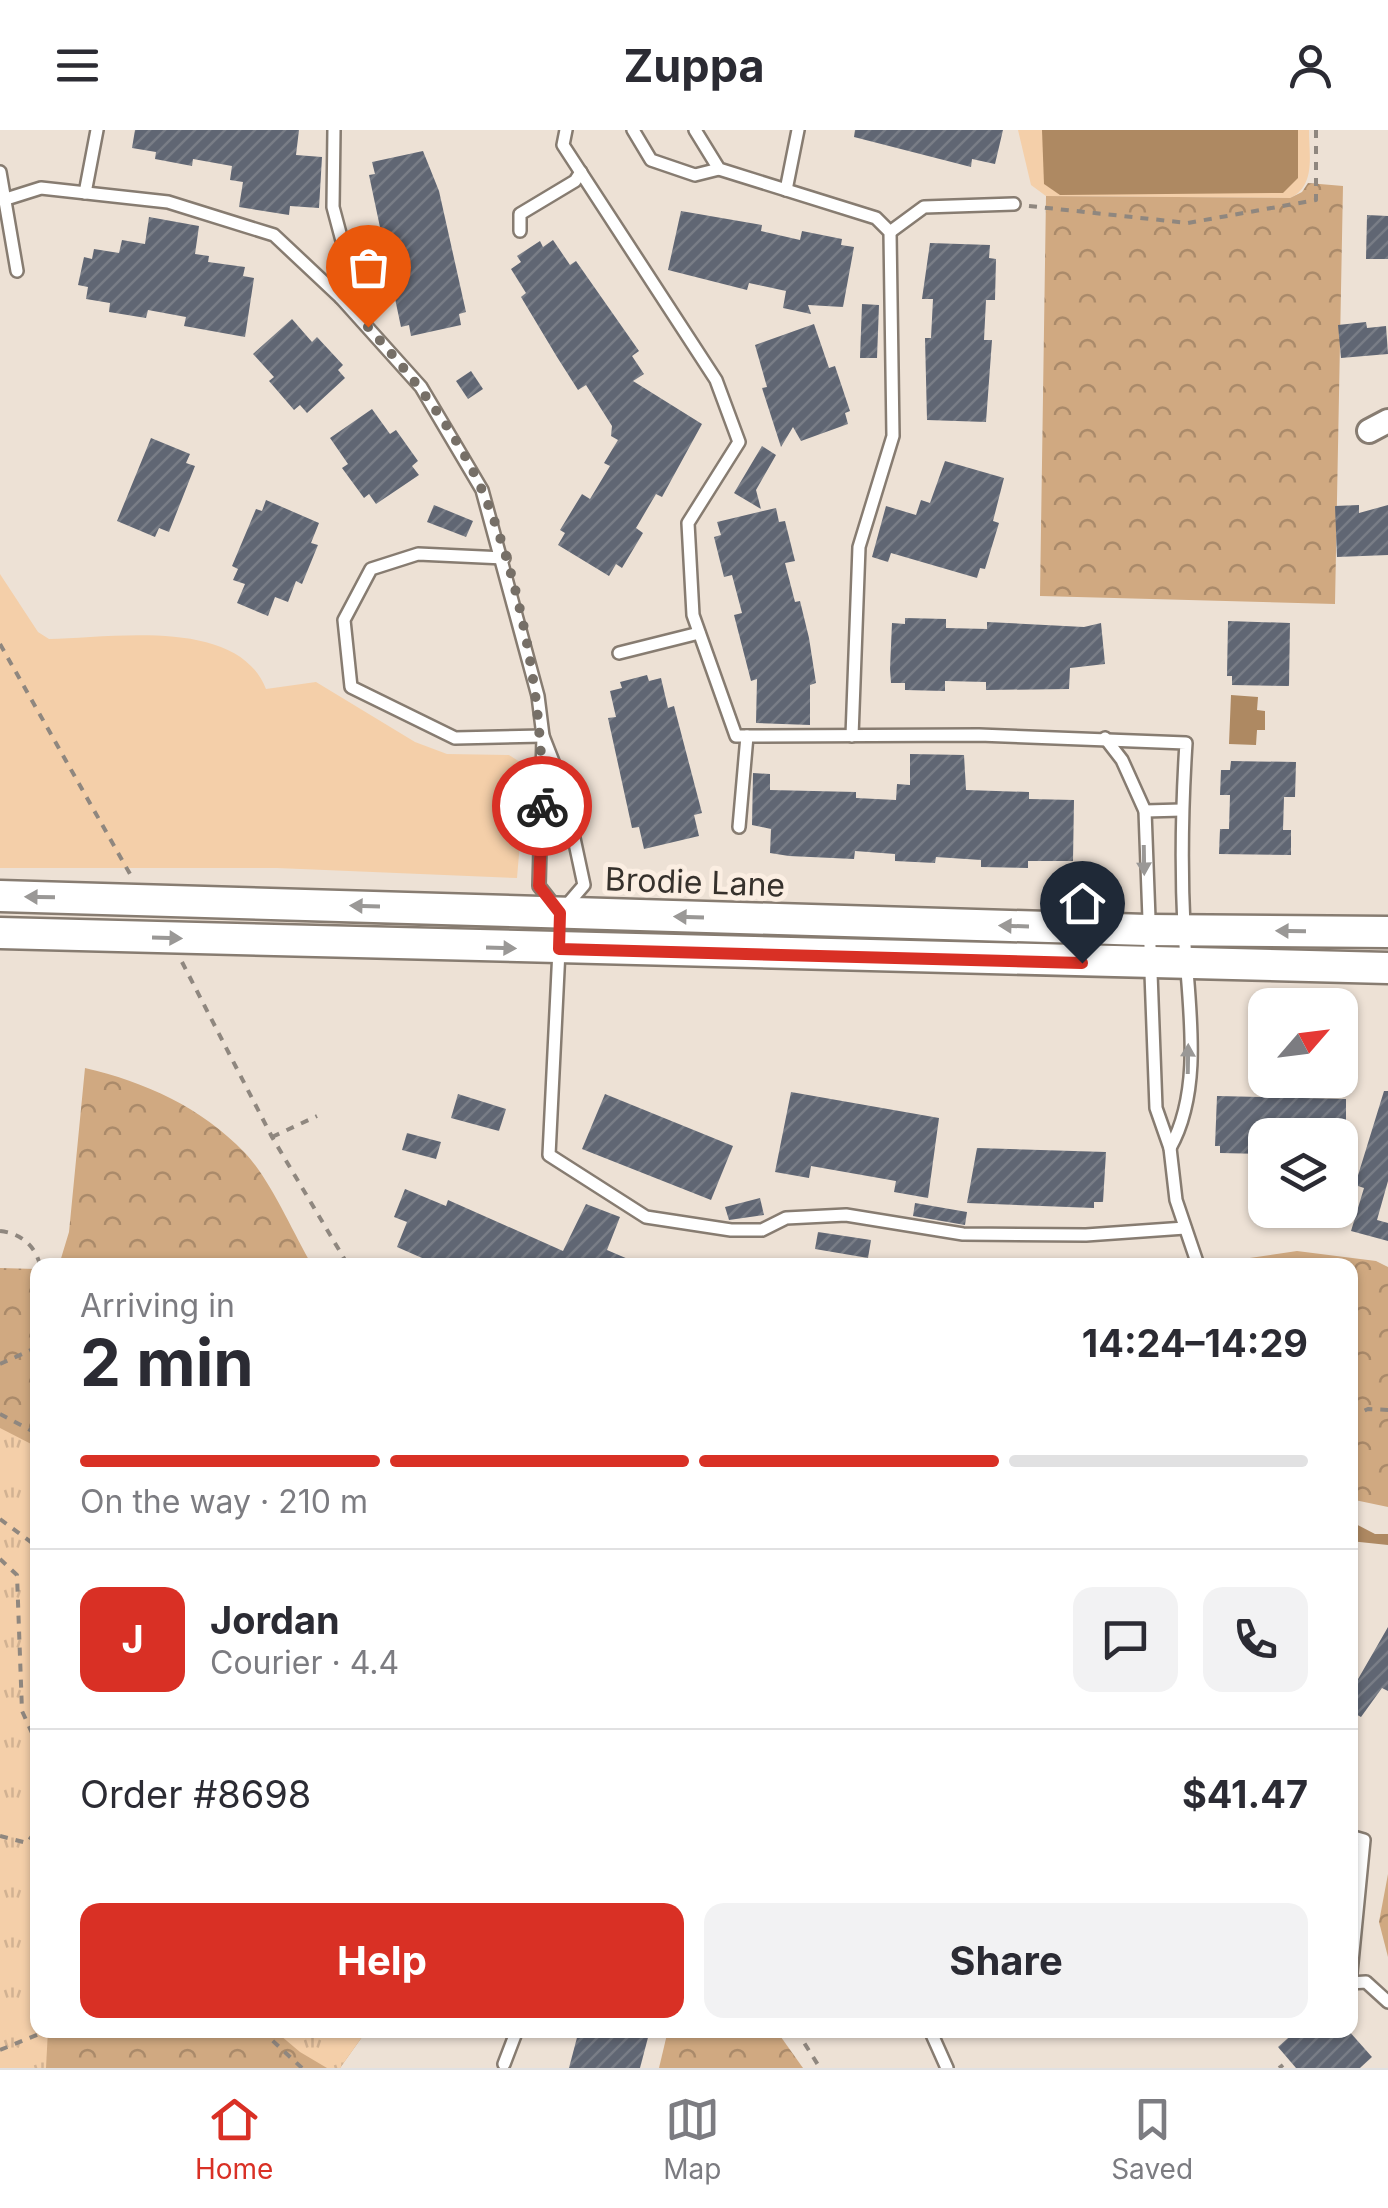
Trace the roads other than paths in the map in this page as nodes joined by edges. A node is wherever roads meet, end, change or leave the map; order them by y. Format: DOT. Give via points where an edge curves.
graph roads {
  1 [pos="98,130"];
  2 [pos="334,130"];
  3 [pos="566,130"];
  4 [pos="633,130"];
  5 [pos="695,130"];
  6 [pos="798,130"];
  7 [pos="719,170"];
  8 [pos="0,172"];
  9 [pos="581,172"];
  10 [pos="786,190"];
  11 [pos="85,193"];
  12 [pos="3,200"];
  13 [pos="1014,204"];
  14 [pos="520,231"];
  15 [pos="890,232"];
  16 [pos="17,271"];
  17 [pos="341,298"];
  18 [pos="504,558"];
  19 [pos="700,633"];
  20 [pos="619,652"];
  21 [pos="543,736"];
  22 [pos="746,736"];
  23 [pos="852,736"];
  24 [pos="1105,738"];
  25 [pos="1182,810"];
  26 [pos="1145,811"];
  27 [pos="739,827"];
  28 [pos="0,896"];
  29 [pos="560,913"];
  30 [pos="1147,930"];
  31 [pos="1184,930"];
  32 [pos="1388,932"];
  33 [pos="0,933"];
  34 [pos="559,949"];
  35 [pos="1150,965"];
  36 [pos="1187,966"];
  37 [pos="1388,968"];
  38 [pos="1170,1148"];
  39 [pos="1186,1228"];
  40 [pos="1196,1258"];
  41 [pos="1358,1838"];
  42 [pos="1358,1901"];
  43 [pos="1358,1982"];
  44 [pos="1388,2002"];
  45 [pos="514,2038"];
  46 [pos="934,2038"];
  47 [pos="504,2064"];
  48 [pos="947,2068"];
  1 -- 11 [label="lane"];
  2 -- 17 [label="lane" via="333,206 345,252"];
  3 -- 9 [label="lane" via="563,145"];
  4 -- 7 [label="lane" via="651,160 695,175"];
  5 -- 7 [label="lane"];
  6 -- 10 [label="lane"];
  7 -- 10 [label="lane"];
  8 -- 12 [label="lane"];
  9 -- 14 [label="lane" via="520,214"];
  9 -- 19 [label="lane" via="716,380 739,442 688,523 693,615"];
  10 -- 15 [label="lane" via="876,218"];
  11 -- 12 [label="lane" via="41,188"];
  11 -- 17 [label="lane" via="168,202 274,235"];
  12 -- 16 [label="lane"];
  13 -- 15 [label="lane" via="924,207"];
  15 -- 23 [label="lane" via="893,436 858,548"];
  17 -- 18 [label="lane" via="421,386 482,490"];
  18 -- 21 [label="lane"];
  18 -- 21 [label="lane" via="418,554 370,569 344,620 351,687 455,738"];
  19 -- 20 [label="lane"];
  19 -- 22 [label="lane" via="736,736"];
  21 -- 29 [label="lane" via="539,886"];
  21 -- 29 [label="lane" via="563,787 584,885"];
  22 -- 23 [label="lane"];
  22 -- 27 [label="lane"];
  23 -- 24 [label="lane"];
  24 -- 25 [label="lane" via="1186,743"];
  24 -- 26 [label="lane"];
  25 -- 26 [label="lane"];
  25 -- 31 [label="lane"];
  26 -- 30 [label="lane, one-way"];
  29 -- 28 [label="main road, Brodie Lane, one-way"];
  30 -- 29 [label="main road, Brodie Lane, one-way"];
  29 -- 34 [label="main road"];
  30 -- 31 [label="main road, Brodie Lane"];
  30 -- 35 [label="lane"];
  32 -- 31 [label="main road, Brodie Lane, one-way"];
  31 -- 36 [label="lane"];
  33 -- 34 [label="main road, one-way"];
  34 -- 35 [label="main road"];
  34 -- 39 [label="lane" via="549,1156 646,1217 731,1230 846,1214 963,1234 1086,1236"];
  35 -- 36 [label="main road"];
  35 -- 38 [label="lane" via="1156,1108"];
  36 -- 37 [label="main road"];
  38 -- 36 [label="lane, one-way" via="1187,1112"];
  38 -- 39 [label="lane"];
  39 -- 40 [label="lane"];
  41 -- 42 [label="lane" via="1364,1840"];
  43 -- 44 [label="lane"];
  45 -- 47 [label="lane"];
  46 -- 48 [label="lane"];
}
